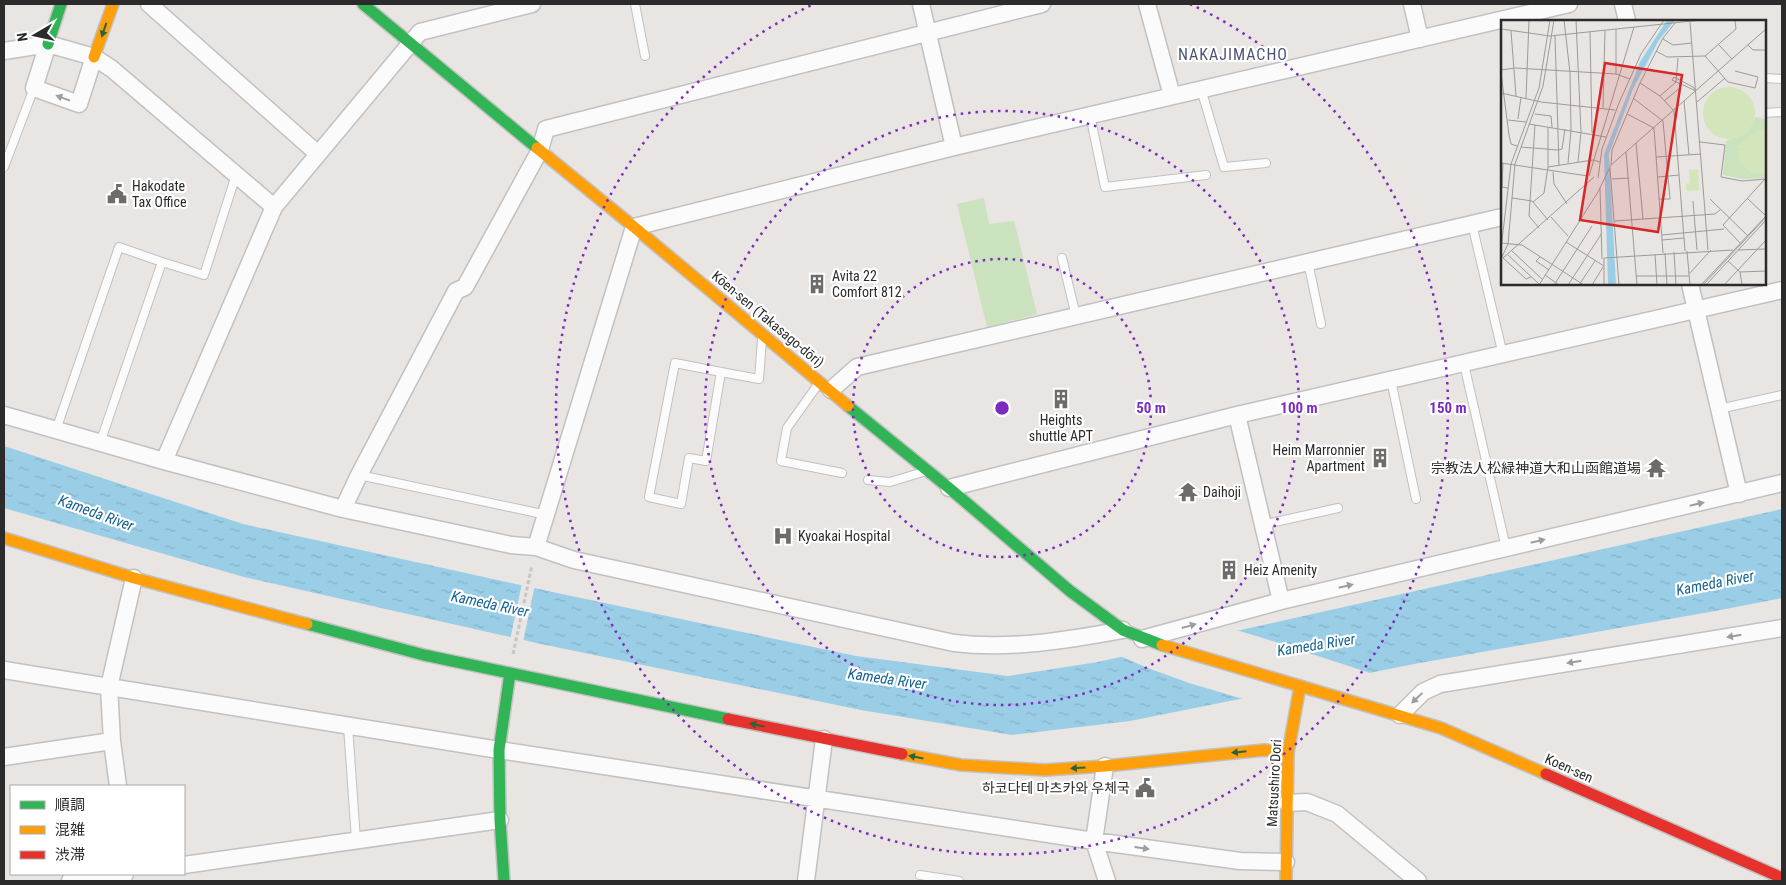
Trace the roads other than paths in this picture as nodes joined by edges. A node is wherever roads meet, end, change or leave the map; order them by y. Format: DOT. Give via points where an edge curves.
graph roads {
  1 [pos="61,4"];
  2 [pos="113,4"];
  3 [pos="149,4"];
  4 [pos="363,4"];
  5 [pos="532,4"];
  6 [pos="635,4"];
  7 [pos="921,4"];
  8 [pos="1042,4"];
  9 [pos="1148,4"];
  10 [pos="1412,4"];
  11 [pos="1569,4"];
  12 [pos="1623,4"];
  13 [pos="1627,20"];
  14 [pos="928,31"];
  15 [pos="1420,39"];
  16 [pos="48,44"];
  17 [pos="410,44"];
  18 [pos="4,51"];
  19 [pos="645,56"];
  20 [pos="94,57"];
  21 [pos="1766,78"];
  22 [pos="1782,79"];
  23 [pos="34,88"];
  24 [pos="1201,89"];
  25 [pos="1172,96"];
  26 [pos="1782,112"];
  27 [pos="1766,113"];
  28 [pos="1090,115"];
  29 [pos="954,147"];
  30 [pos="540,150"];
  31 [pos="318,154"];
  32 [pos="1266,163"];
  33 [pos="4,167"];
  34 [pos="1206,174"];
  35 [pos="236,175"];
  36 [pos="274,208"];
  37 [pos="1501,217"];
  38 [pos="1472,224"];
  39 [pos="634,227"];
  40 [pos="1062,258"];
  41 [pos="162,262"];
  42 [pos="1308,262"];
  43 [pos="1690,285"];
  44 [pos="1782,290"];
  45 [pos="1697,310"];
  46 [pos="1076,316"];
  47 [pos="1321,324"];
  48 [pos="762,334"];
  49 [pos="1503,355"];
  50 [pos="1464,364"];
  51 [pos="721,372"];
  52 [pos="1391,380"];
  53 [pos="825,386"];
  54 [pos="1782,394"];
  55 [pos="1719,409"];
  56 [pos="4,415"];
  57 [pos="1237,415"];
  58 [pos="56,430"];
  59 [pos="100,443"];
  60 [pos="164,462"];
  61 [pos="927,471"];
  62 [pos="842,473"];
  63 [pos="359,474"];
  64 [pos="868,480"];
  65 [pos="1782,483"];
  66 [pos="949,488"];
  67 [pos="1739,494"];
  68 [pos="1416,498"];
  69 [pos="1338,508"];
  70 [pos="343,509"];
  71 [pos="547,515"];
  72 [pos="1262,525"];
  73 [pos="4,538"];
  74 [pos="1506,548"];
  75 [pos="534,554"];
  76 [pos="134,578"];
  77 [pos="1280,601"];
  78 [pos="1782,628"];
  79 [pos="1123,630"];
  80 [pos="1142,639"];
  81 [pos="511,668"];
  82 [pos="4,670"];
  83 [pos="1300,686"];
  84 [pos="109,687"];
  85 [pos="1400,715"];
  86 [pos="348,726"];
  87 [pos="824,739"];
  88 [pos="112,742"];
  89 [pos="499,750"];
  90 [pos="1288,753"];
  91 [pos="4,757"];
  92 [pos="1105,766"];
  93 [pos="118,785"];
  94 [pos="815,798"];
  95 [pos="1287,803"];
  96 [pos="500,820"];
  97 [pos="356,840"];
  98 [pos="1094,841"];
  99 [pos="1286,862"];
  100 [pos="185,865"];
  101 [pos="117,875"];
  102 [pos="920,875"];
  103 [pos="1782,878"];
  104 [pos="70,881"];
  105 [pos="504,881"];
  106 [pos="806,881"];
  107 [pos="959,881"];
  108 [pos="1107,881"];
  109 [pos="1286,881"];
  110 [pos="1418,881"];
  1 -- 16 [label="street"];
  2 -- 20 [label="street, one-way"];
  3 -- 31 [label="street"];
  4 -- 17 [label="street, Kōen-sen (Takasago-dōri)"];
  5 -- 17 [label="street" via="420,32"];
  6 -- 19 [label="lane"];
  7 -- 14 [label="street"];
  8 -- 14 [label="street"];
  9 -- 25 [label="street"];
  10 -- 15 [label="street"];
  11 -- 15 [label="street"];
  12 -- 13 [label="street"];
  14 -- 29 [label="street"];
  14 -- 30 [label="street" via="546,129"];
  15 -- 24 [label="street"];
  16 -- 18 [label="street"];
  16 -- 20 [label="street"];
  16 -- 23 [label="street"];
  17 -- 30 [label="street, Kōen-sen (Takasago-dōri)"];
  17 -- 31 [label="street"];
  20 -- 23 [label="street, one-way" via="79,104"];
  20 -- 35 [label="street"];
  21 -- 22 [label="lane"];
  23 -- 33 [label="lane"];
  24 -- 25 [label="street"];
  24 -- 32 [label="lane" via="1224,167"];
  25 -- 28 [label="street"];
  26 -- 27 [label="lane"];
  28 -- 29 [label="street"];
  28 -- 34 [label="lane" via="1104,186"];
  29 -- 39 [label="street"];
  30 -- 39 [label="street, Kōen-sen (Takasago-dōri)"];
  30 -- 63 [label="street" via="465,287 456,291"];
  31 -- 36 [label="street"];
  35 -- 36 [label="street"];
  35 -- 41 [label="lane" via="204,275"];
  36 -- 60 [label="street"];
  37 -- 38 [label="street"];
  38 -- 42 [label="street"];
  38 -- 49 [label="lane"];
  39 -- 48 [label="street, Kōen-sen (Takasago-dōri)"];
  39 -- 71 [label="street"];
  40 -- 46 [label="lane"];
  41 -- 58 [label="lane" via="119,247"];
  41 -- 59 [label="lane"];
  42 -- 46 [label="street"];
  42 -- 47 [label="lane"];
  43 -- 45 [label="street"];
  44 -- 45 [label="street"];
  45 -- 49 [label="street"];
  45 -- 55 [label="street"];
  46 -- 53 [label="street" via="857,367"];
  48 -- 51 [label="lane" via="759,379"];
  48 -- 53 [label="street, Kōen-sen (Takasago-dōri)"];
  49 -- 50 [label="street"];
  50 -- 52 [label="street"];
  50 -- 74 [label="lane"];
  51 -- 51 [label="lane" via="675,363 649,498 681,504 689,458 706,461"];
  52 -- 57 [label="street"];
  52 -- 68 [label="lane"];
  53 -- 61 [label="street, Kōen-sen (Takasago-dōri)"];
  53 -- 62 [label="lane" via="787,428 781,461"];
  54 -- 55 [label="lane"];
  55 -- 67 [label="street"];
  56 -- 58 [label="street"];
  57 -- 66 [label="street"];
  57 -- 72 [label="street"];
  58 -- 59 [label="street"];
  59 -- 60 [label="street"];
  60 -- 70 [label="street"];
  61 -- 64 [label="lane" via="890,482"];
  61 -- 66 [label="street, Kōen-sen (Takasago-dōri)"];
  63 -- 70 [label="street"];
  63 -- 71 [label="lane"];
  65 -- 67 [label="street"];
  66 -- 79 [label="street, Kōen-sen (Takasago-dōri)" via="1070,591"];
  74 -- 67 [label="street, one-way"];
  69 -- 72 [label="lane"];
  70 -- 75 [label="street" via="511,545"];
  71 -- 75 [label="street"];
  72 -- 77 [label="street"];
  73 -- 76 [label="street"];
  77 -- 74 [label="street, one-way"];
  75 -- 79 [label="street" via="954,643 996,646"];
  76 -- 81 [label="street" via="424,655"];
  76 -- 84 [label="street"];
  80 -- 77 [label="street, one-way"];
  78 -- 85 [label="street, one-way" via="1440,684 1423,692"];
  79 -- 80 [label="street, Kōen-sen (Takasago-dōri)"];
  80 -- 83 [label="street, Kōen-sen (Takasago-dōri)"];
  87 -- 81 [label="street, one-way"];
  81 -- 89 [label="street"];
  82 -- 84 [label="street"];
  83 -- 85 [label="street, Koen-sen"];
  83 -- 90 [label="street, Matsushiro Dori"];
  84 -- 86 [label="street"];
  84 -- 88 [label="street"];
  85 -- 103 [label="street, Koen-sen" via="1441,728"];
  86 -- 89 [label="street"];
  86 -- 97 [label="lane"];
  92 -- 87 [label="street, one-way" via="1045,770 961,765"];
  87 -- 94 [label="street"];
  88 -- 91 [label="street"];
  88 -- 93 [label="street"];
  89 -- 94 [label="street"];
  89 -- 96 [label="street"];
  90 -- 92 [label="street, one-way" via="1264,750"];
  90 -- 95 [label="street, Matsushiro Dori"];
  92 -- 98 [label="street"];
  94 -- 98 [label="street"];
  94 -- 106 [label="street"];
  95 -- 99 [label="street, Matsushiro Dori"];
  95 -- 110 [label="street" via="1307,802 1337,814"];
  96 -- 97 [label="street"];
  96 -- 105 [label="street"];
  97 -- 100 [label="street"];
  98 -- 99 [label="street, one-way" via="1240,861"];
  98 -- 108 [label="street"];
  99 -- 109 [label="street, Matsushiro Dori"];
  101 -- 104 [label="street"];
  102 -- 107 [label="lane"];
}
